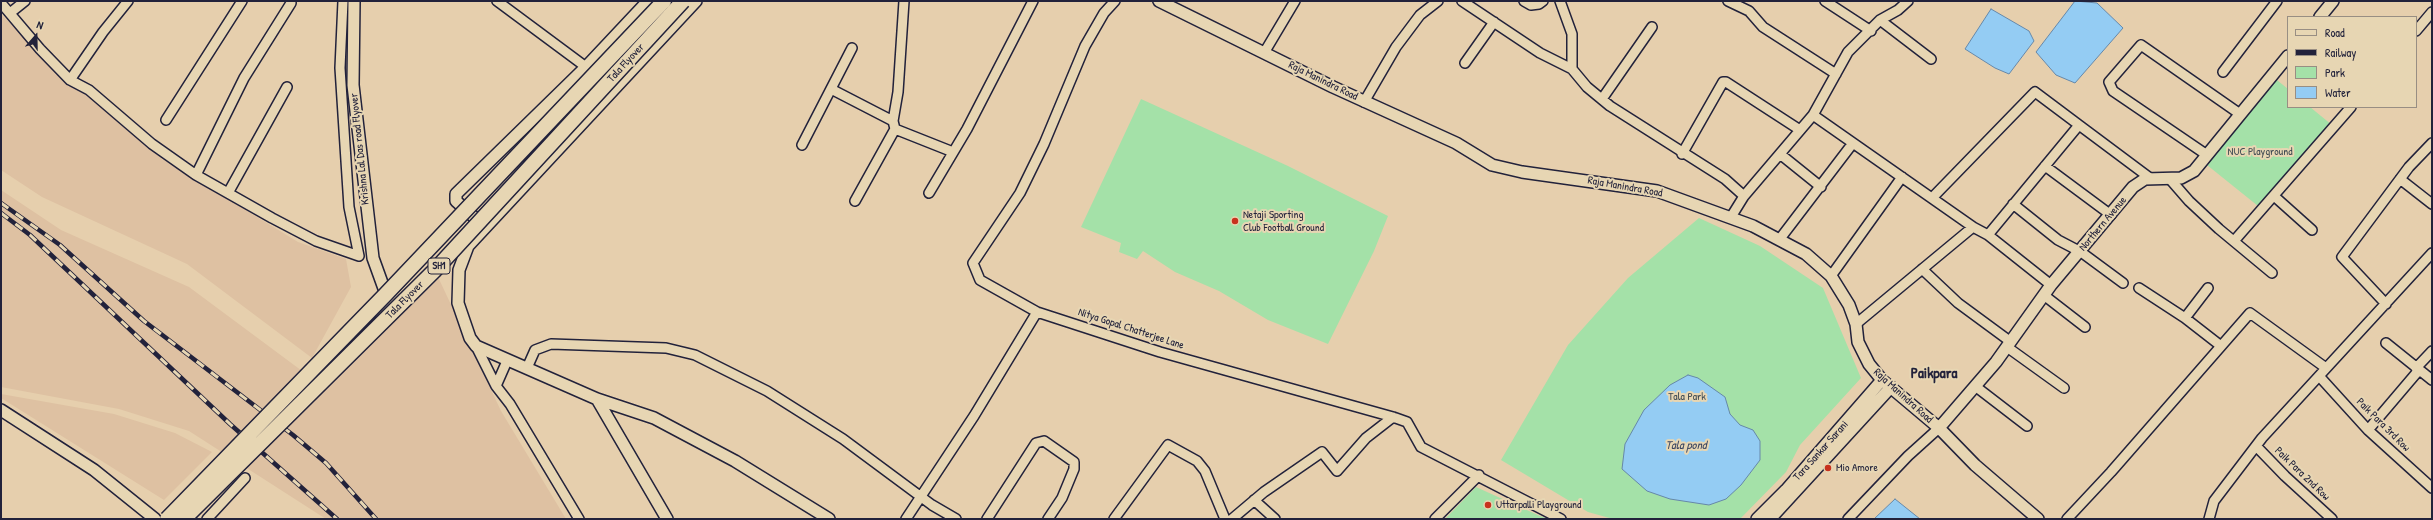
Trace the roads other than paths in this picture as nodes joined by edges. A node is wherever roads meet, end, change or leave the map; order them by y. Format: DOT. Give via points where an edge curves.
graph roads {
  1 [pos="25,1"];
  2 [pos="128,1"];
  3 [pos="242,1"];
  4 [pos="343,1"];
  5 [pos="354,1"];
  6 [pos="497,1"];
  7 [pos="648,1"];
  8 [pos="664,1"];
  9 [pos="683,1"];
  10 [pos="696,1"];
  11 [pos="904,1"];
  12 [pos="1033,1"];
  13 [pos="1115,1"];
  14 [pos="1159,1"];
  15 [pos="1295,1"];
  16 [pos="1438,1"];
  17 [pos="1462,1"];
  18 [pos="1524,1"];
  19 [pos="1543,1"];
  20 [pos="1560,1"];
  21 [pos="1728,1"];
  22 [pos="1825,1"];
  23 [pos="1908,1"];
  24 [pos="2277,1"];
  25 [pos="2333,1"];
  26 [pos="1,3"];
  27 [pos="291,3"];
  28 [pos="2432,12"];
  29 [pos="10,13"];
  30 [pos="2321,16"];
  31 [pos="1880,20"];
  32 [pos="1494,22"];
  33 [pos="1652,27"];
  34 [pos="2417,30"];
  35 [pos="1871,31"];
  36 [pos="852,48"];
  37 [pos="1264,53"];
  38 [pos="2287,57"];
  39 [pos="1932,59"];
  40 [pos="1465,63"];
  41 [pos="586,67"];
  42 [pos="1572,69"];
  43 [pos="2223,72"];
  44 [pos="1836,74"];
  45 [pos="70,80"];
  46 [pos="287,87"];
  47 [pos="831,89"];
  48 [pos="1602,99"];
  49 [pos="1364,102"];
  50 [pos="2350,108"];
  51 [pos="2240,114"];
  52 [pos="1813,115"];
  53 [pos="166,120"];
  54 [pos="894,125"];
  55 [pos="2079,125"];
  56 [pos="1800,130"];
  57 [pos="1853,143"];
  58 [pos="2432,143"];
  59 [pos="802,145"];
  60 [pos="954,152"];
  61 [pos="1682,154"];
  62 [pos="1780,154"];
  63 [pos="2207,155"];
  64 [pos="2045,166"];
  65 [pos="196,175"];
  66 [pos="1902,177"];
  67 [pos="2150,178"];
  68 [pos="2169,178"];
  69 [pos="2400,179"];
  70 [pos="1821,187"];
  71 [pos="228,193"];
  72 [pos="929,193"];
  73 [pos="1744,196"];
  74 [pos="2274,196"];
  75 [pos="1932,198"];
  76 [pos="855,201"];
  77 [pos="2013,204"];
  78 [pos="2432,204"];
  79 [pos="2110,215"];
  80 [pos="1731,217"];
  81 [pos="1973,227"];
  82 [pos="485,228"];
  83 [pos="2312,230"];
  84 [pos="1988,235"];
  85 [pos="1779,240"];
  86 [pos="2234,241"];
  87 [pos="2081,252"];
  88 [pos="2432,253"];
  89 [pos="1922,269"];
  90 [pos="2272,273"];
  91 [pos="1831,276"];
  92 [pos="2123,283"];
  93 [pos="2051,285"];
  94 [pos="2138,288"];
  95 [pos="2208,288"];
  96 [pos="386,294"];
  97 [pos="2045,296"];
  98 [pos="2386,304"];
  99 [pos="1037,312"];
  100 [pos="2185,318"];
  101 [pos="1856,324"];
  102 [pos="2085,327"];
  103 [pos="2386,343"];
  104 [pos="2009,344"];
  105 [pos="476,346"];
  106 [pos="2221,346"];
  107 [pos="2432,350"];
  108 [pos="507,361"];
  109 [pos="527,368"];
  110 [pos="2326,368"];
  111 [pos="2418,369"];
  112 [pos="2319,376"];
  113 [pos="2432,380"];
  114 [pos="1886,384"];
  115 [pos="496,386"];
  116 [pos="1975,386"];
  117 [pos="2064,388"];
  118 [pos="597,399"];
  119 [pos="1,410"];
  120 [pos="1393,417"];
  121 [pos="2027,426"];
  122 [pos="1939,428"];
  123 [pos="2368,430"];
  124 [pos="2256,446"];
  125 [pos="1479,475"];
  126 [pos="245,478"];
  127 [pos="2431,485"];
  128 [pos="921,497"];
  129 [pos="1254,500"];
  130 [pos="152,518"];
  131 [pos="167,519"];
  132 [pos="184,519"];
  133 [pos="207,519"];
  134 [pos="579,519"];
  135 [pos="667,519"];
  136 [pos="829,519"];
  137 [pos="906,519"];
  138 [pos="956,519"];
  139 [pos="987,519"];
  140 [pos="1048,519"];
  141 [pos="1114,519"];
  142 [pos="1225,519"];
  143 [pos="1232,519"];
  144 [pos="1275,519"];
  145 [pos="1435,519"];
  146 [pos="1561,519"];
  147 [pos="1757,519"];
  148 [pos="1770,519"];
  149 [pos="1848,519"];
  150 [pos="2038,519"];
  151 [pos="2067,519"];
  152 [pos="2209,519"];
  153 [pos="2332,519"];
  1 -- 29 [label="street"];
  2 -- 45 [label="street"];
  3 -- 53 [label="street"];
  4 -- 71 [label="street" via="341,75 349,208 359,256 316,241"];
  5 -- 96 [label="street, Krishna Lal Das road Flyover" via="355,101 373,258"];
  6 -- 41 [label="street"];
  7 -- 41 [label="street"];
  8 -- 96 [label="main road, Tala Flyover, bridge"];
  9 -- 132 [label="main road, Tala Flyover / SH1, bridge" via="434,271"];
  10 -- 82 [label="street"];
  11 -- 54 [label="street"];
  12 -- 60 [label="street"];
  13 -- 99 [label="street, Nitya Gopal Chatterjee Lane" via="1104,13 1085,46 1044,144 1020,193 973,263 980,280"];
  14 -- 37 [label="street, Raja Manindra Road"];
  15 -- 37 [label="street"];
  16 -- 49 [label="street" via="1420,15 1396,47"];
  17 -- 32 [label="street"];
  18 -- 19 [label="street" via="1531,5"];
  20 -- 42 [label="street" via="1572,34"];
  21 -- 44 [label="street" via="1749,11 1763,27"];
  22 -- 35 [label="street"];
  23 -- 31 [label="street"];
  24 -- 43 [label="street"];
  25 -- 30 [label="street"];
  26 -- 29 [label="street"];
  27 -- 65 [label="street" via="244,78"];
  28 -- 34 [label="street"];
  29 -- 45 [label="street"];
  31 -- 35 [label="street"];
  31 -- 39 [label="street"];
  32 -- 40 [label="street"];
  32 -- 42 [label="street" via="1540,53"];
  33 -- 48 [label="street"];
  35 -- 44 [label="street" via="1848,52"];
  36 -- 47 [label="street"];
  37 -- 49 [label="street, Raja Manindra Road"];
  38 -- 51 [label="street, Northern Avenue"];
  41 -- 82 [label="street" via="456,194 456,201"];
  42 -- 48 [label="street" via="1587,87"];
  44 -- 52 [label="street"];
  45 -- 65 [label="street" via="89,90 152,144"];
  46 -- 71 [label="street"];
  47 -- 54 [label="street"];
  47 -- 59 [label="street"];
  48 -- 61 [label="street"];
  49 -- 80 [label="street, Raja Manindra Road" via="1456,143 1492,165 1522,172 1657,191"];
  50 -- 74 [label="street"];
  51 -- 63 [label="street, Northern Avenue"];
  51 -- 63 [label="street" via="2142,45 2109,82 2113,91"];
  52 -- 56 [label="street"];
  52 -- 57 [label="street"];
  54 -- 60 [label="street"];
  54 -- 76 [label="street"];
  55 -- 64 [label="street"];
  55 -- 67 [label="street"];
  55 -- 75 [label="street" via="2035,92"];
  56 -- 61 [label="street" via="1723,82"];
  56 -- 62 [label="street"];
  57 -- 66 [label="street"];
  57 -- 70 [label="street"];
  58 -- 69 [label="street"];
  60 -- 72 [label="street"];
  61 -- 73 [label="street" via="1725,179"];
  62 -- 70 [label="street"];
  62 -- 73 [label="street"];
  63 -- 68 [label="street, Northern Avenue" via="2194,171 2182,178"];
  64 -- 77 [label="street"];
  64 -- 79 [label="street"];
  65 -- 71 [label="street"];
  66 -- 75 [label="street"];
  66 -- 91 [label="street"];
  67 -- 68 [label="street, Northern Avenue"];
  67 -- 79 [label="street, Northern Avenue" via="2133,187"];
  68 -- 86 [label="street" via="2189,201"];
  69 -- 78 [label="street"];
  69 -- 98 [label="street" via="2342,257"];
  70 -- 85 [label="street"];
  73 -- 80 [label="street"];
  74 -- 83 [label="street"];
  74 -- 86 [label="street"];
  75 -- 81 [label="street"];
  77 -- 84 [label="street"];
  77 -- 87 [label="street" via="2058,240"];
  79 -- 87 [label="street, Northern Avenue"];
  80 -- 85 [label="street, Raja Manindra Road"];
  81 -- 84 [label="street"];
  81 -- 89 [label="street"];
  82 -- 105 [label="street" via="468,246 459,270 458,303 470,338"];
  84 -- 93 [label="street"];
  85 -- 91 [label="street, Raja Manindra Road" via="1806,254"];
  86 -- 90 [label="street"];
  87 -- 92 [label="street"];
  87 -- 93 [label="street, Northern Avenue"];
  88 -- 98 [label="street"];
  89 -- 101 [label="street"];
  89 -- 104 [label="street"];
  91 -- 101 [label="street, Raja Manindra Road" via="1849,305"];
  93 -- 97 [label="street, Northern Avenue"];
  94 -- 100 [label="street"];
  95 -- 100 [label="street"];
  96 -- 131 [label="main road, Tala Flyover, bridge"];
  97 -- 102 [label="street"];
  97 -- 104 [label="street, Northern Avenue"];
  98 -- 110 [label="street"];
  99 -- 120 [label="street, Nitya Gopal Chatterjee Lane" via="1160,352"];
  99 -- 128 [label="street"];
  100 -- 106 [label="street"];
  101 -- 114 [label="street, Raja Manindra Road" via="1858,342 1869,364"];
  103 -- 111 [label="street"];
  104 -- 116 [label="street, Northern Avenue"];
  104 -- 117 [label="street"];
  105 -- 108 [label="street"];
  105 -- 115 [label="street"];
  106 -- 110 [label="street" via="2250,314"];
  106 -- 151 [label="street"];
  107 -- 111 [label="street"];
  108 -- 109 [label="street"];
  108 -- 115 [label="street"];
  109 -- 118 [label="street"];
  109 -- 128 [label="street" via="535,350 551,344 666,348 695,355 766,391 843,439"];
  110 -- 112 [label="street"];
  111 -- 113 [label="street"];
  111 -- 123 [label="street"];
  112 -- 123 [label="street, Paik Para 3rd Row"];
  112 -- 124 [label="street"];
  114 -- 122 [label="street, Raja Manindra Road"];
  114 -- 147 [label="street, Tara Sankar Sarani"];
  114 -- 148 [label="street"];
  115 -- 134 [label="street" via="510,404"];
  116 -- 121 [label="street"];
  116 -- 122 [label="street, Northern Avenue"];
  118 -- 135 [label="street"];
  118 -- 136 [label="street" via="654,418 736,461"];
  119 -- 130 [label="street" via="94,470"];
  120 -- 125 [label="street, Nitya Gopal Chatterjee Lane" via="1407,422 1421,447"];
  120 -- 129 [label="street" via="1366,438 1337,471 1322,452"];
  122 -- 149 [label="street" via="1908,456"];
  122 -- 150 [label="street, Raja Manindra Road" via="1975,465"];
  123 -- 127 [label="street, Paik Para 3rd Row"];
  124 -- 152 [label="street" via="2214,501"];
  124 -- 153 [label="street, Paik Para 2nd Row"];
  125 -- 145 [label="street"];
  125 -- 146 [label="street, Nitya Gopal Chatterjee Lane"];
  126 -- 133 [label="street"];
  128 -- 137 [label="street"];
  128 -- 138 [label="street"];
  129 -- 143 [label="street"];
  129 -- 144 [label="street"];
  139 -- 140 [label="street" via="1036,443 1044,441 1074,462 1074,469 1062,498"];
  141 -- 142 [label="street" via="1168,445 1197,461 1205,471"];
}
